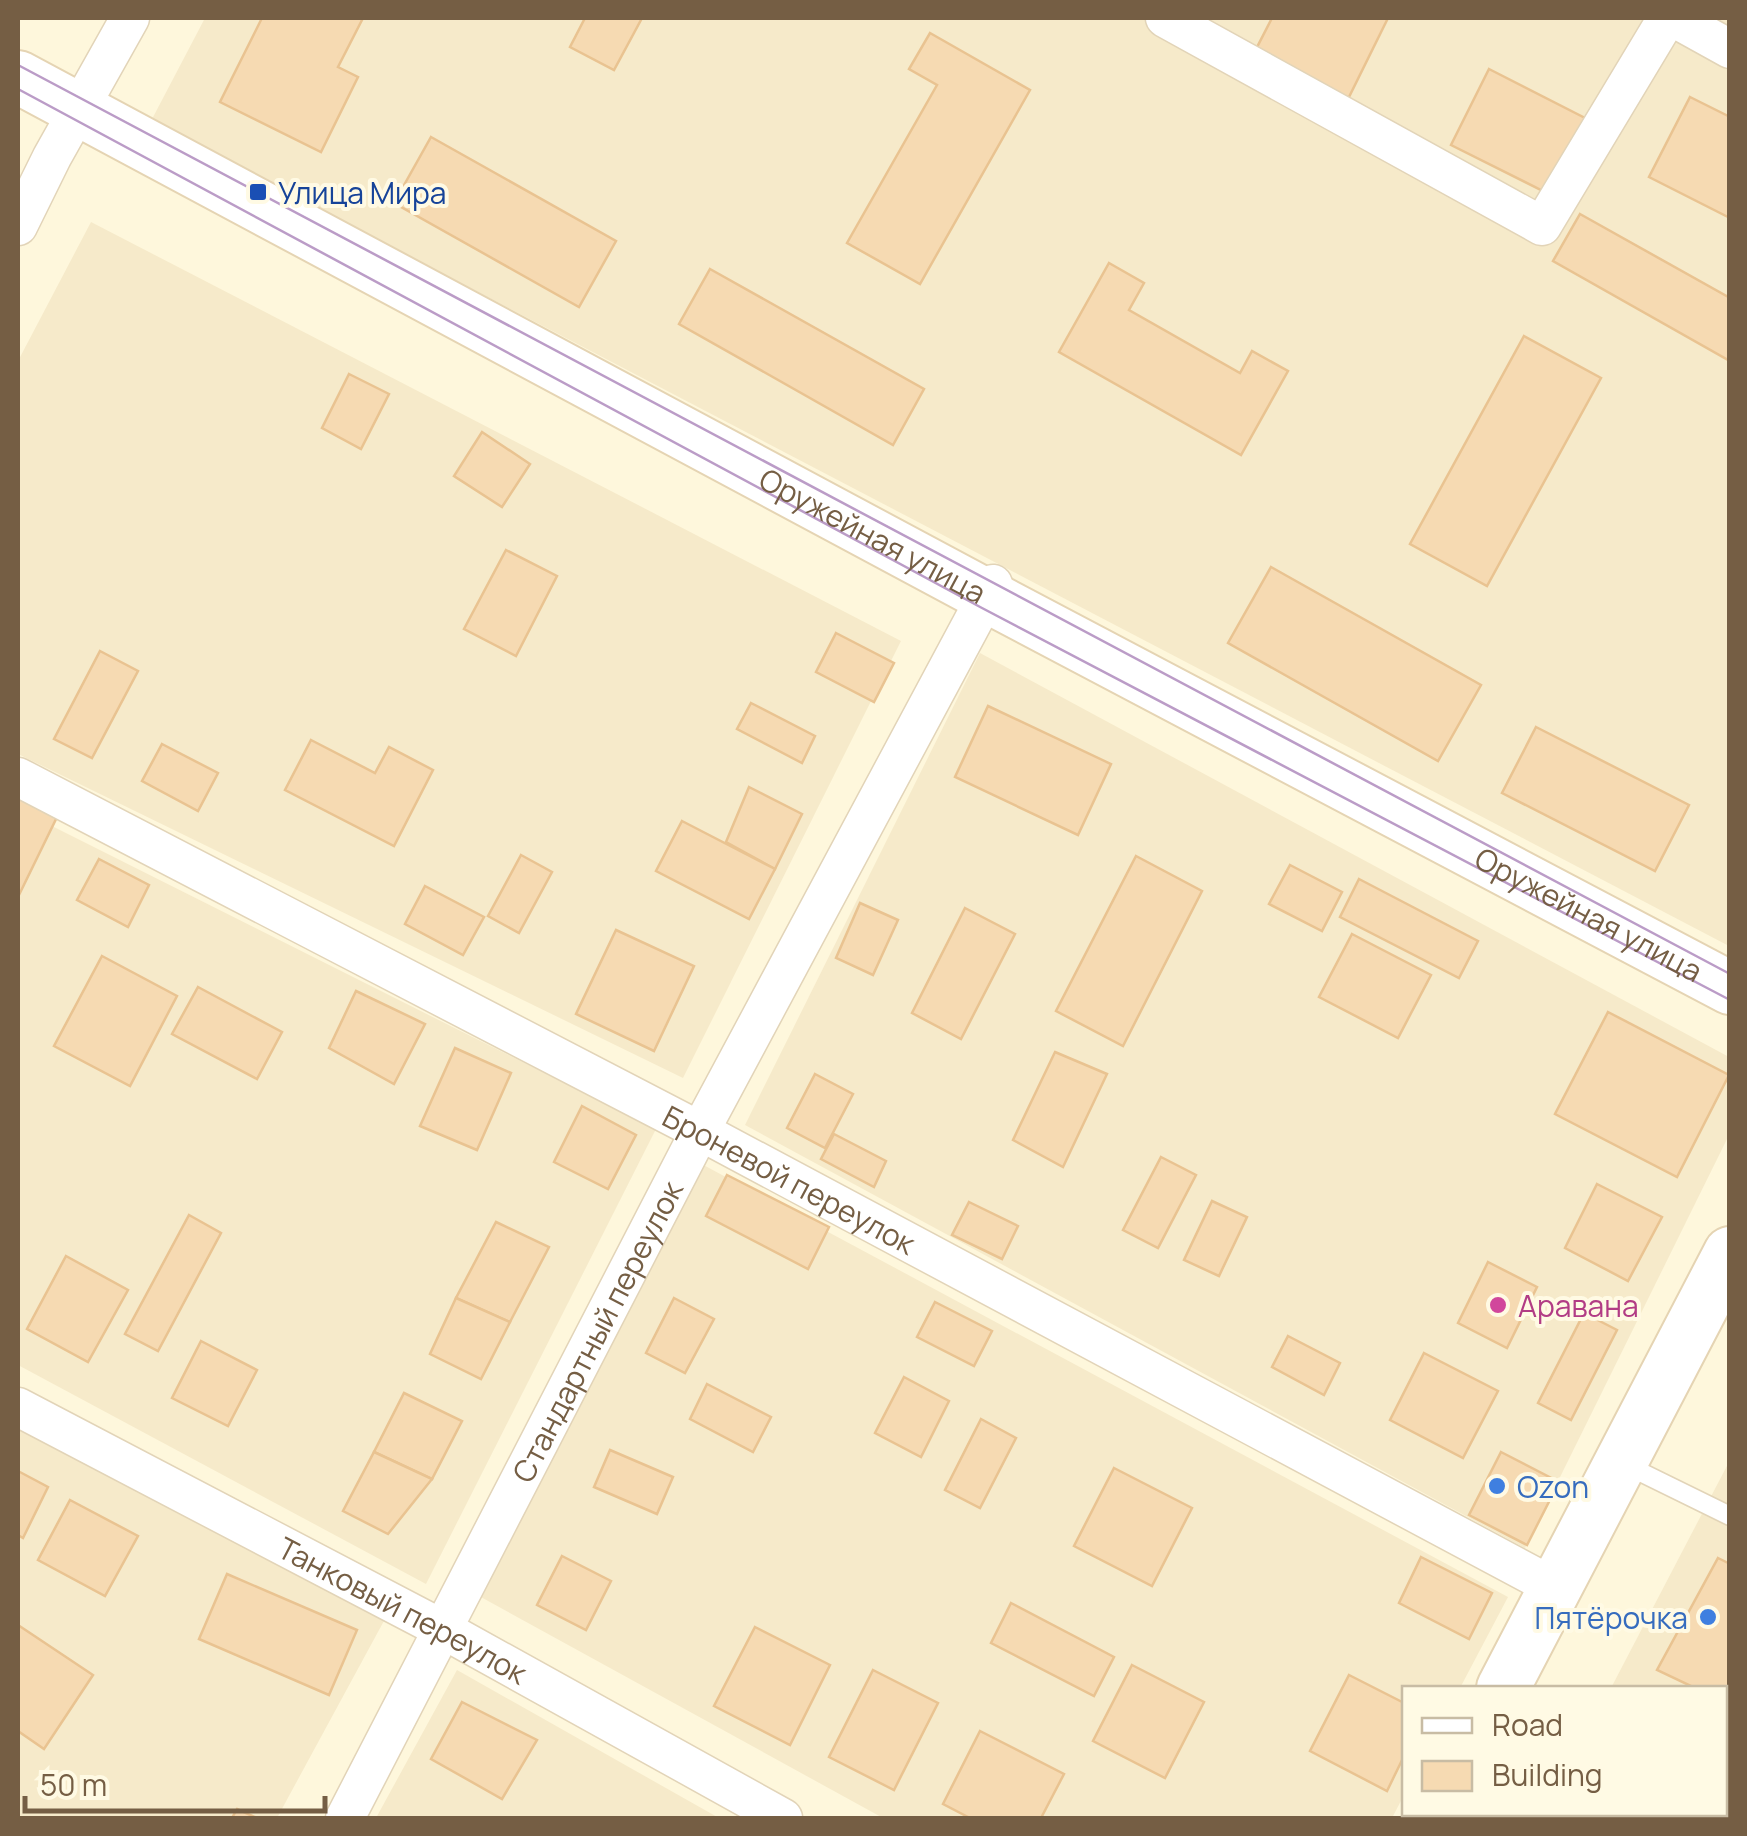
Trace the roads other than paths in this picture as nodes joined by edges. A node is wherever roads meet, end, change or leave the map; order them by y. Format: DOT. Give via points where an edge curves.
graph roads {
  1 [pos="130,18"];
  2 [pos="1165,18"];
  3 [pos="1666,18"];
  4 [pos="1674,18"];
  5 [pos="1730,49"];
  6 [pos="18,76"];
  7 [pos="78,110"];
  8 [pos="18,226"];
  9 [pos="990,590"];
  10 [pos="18,777"];
  11 [pos="1730,988"];
  12 [pos="700,1131"];
  13 [pos="1730,1253"];
  14 [pos="18,1406"];
  15 [pos="1620,1462"];
  16 [pos="1730,1516"];
  17 [pos="1556,1588"];
  18 [pos="444,1630"];
  19 [pos="1504,1686"];
  20 [pos="345,1818"];
  21 [pos="783,1818"];
  1 -- 7 [label="street"];
  2 -- 3 [label="street" via="1542,226"];
  4 -- 5 [label="street"];
  6 -- 7 [label="street, Оружейная улица"];
  7 -- 8 [label="street"];
  7 -- 9 [label="street, Оружейная улица"];
  9 -- 11 [label="street, Оружейная улица"];
  9 -- 12 [label="street, Стандартный переулок"];
  10 -- 12 [label="street, Броневой переулок"];
  12 -- 17 [label="street, Броневой переулок"];
  12 -- 18 [label="street, Стандартный переулок"];
  13 -- 15 [label="street"];
  14 -- 18 [label="street, Танковый переулок"];
  15 -- 16 [label="lane"];
  15 -- 17 [label="street"];
  17 -- 19 [label="street"];
  18 -- 20 [label="street, Стандартный переулок"];
  18 -- 21 [label="street, Танковый переулок"];
}
